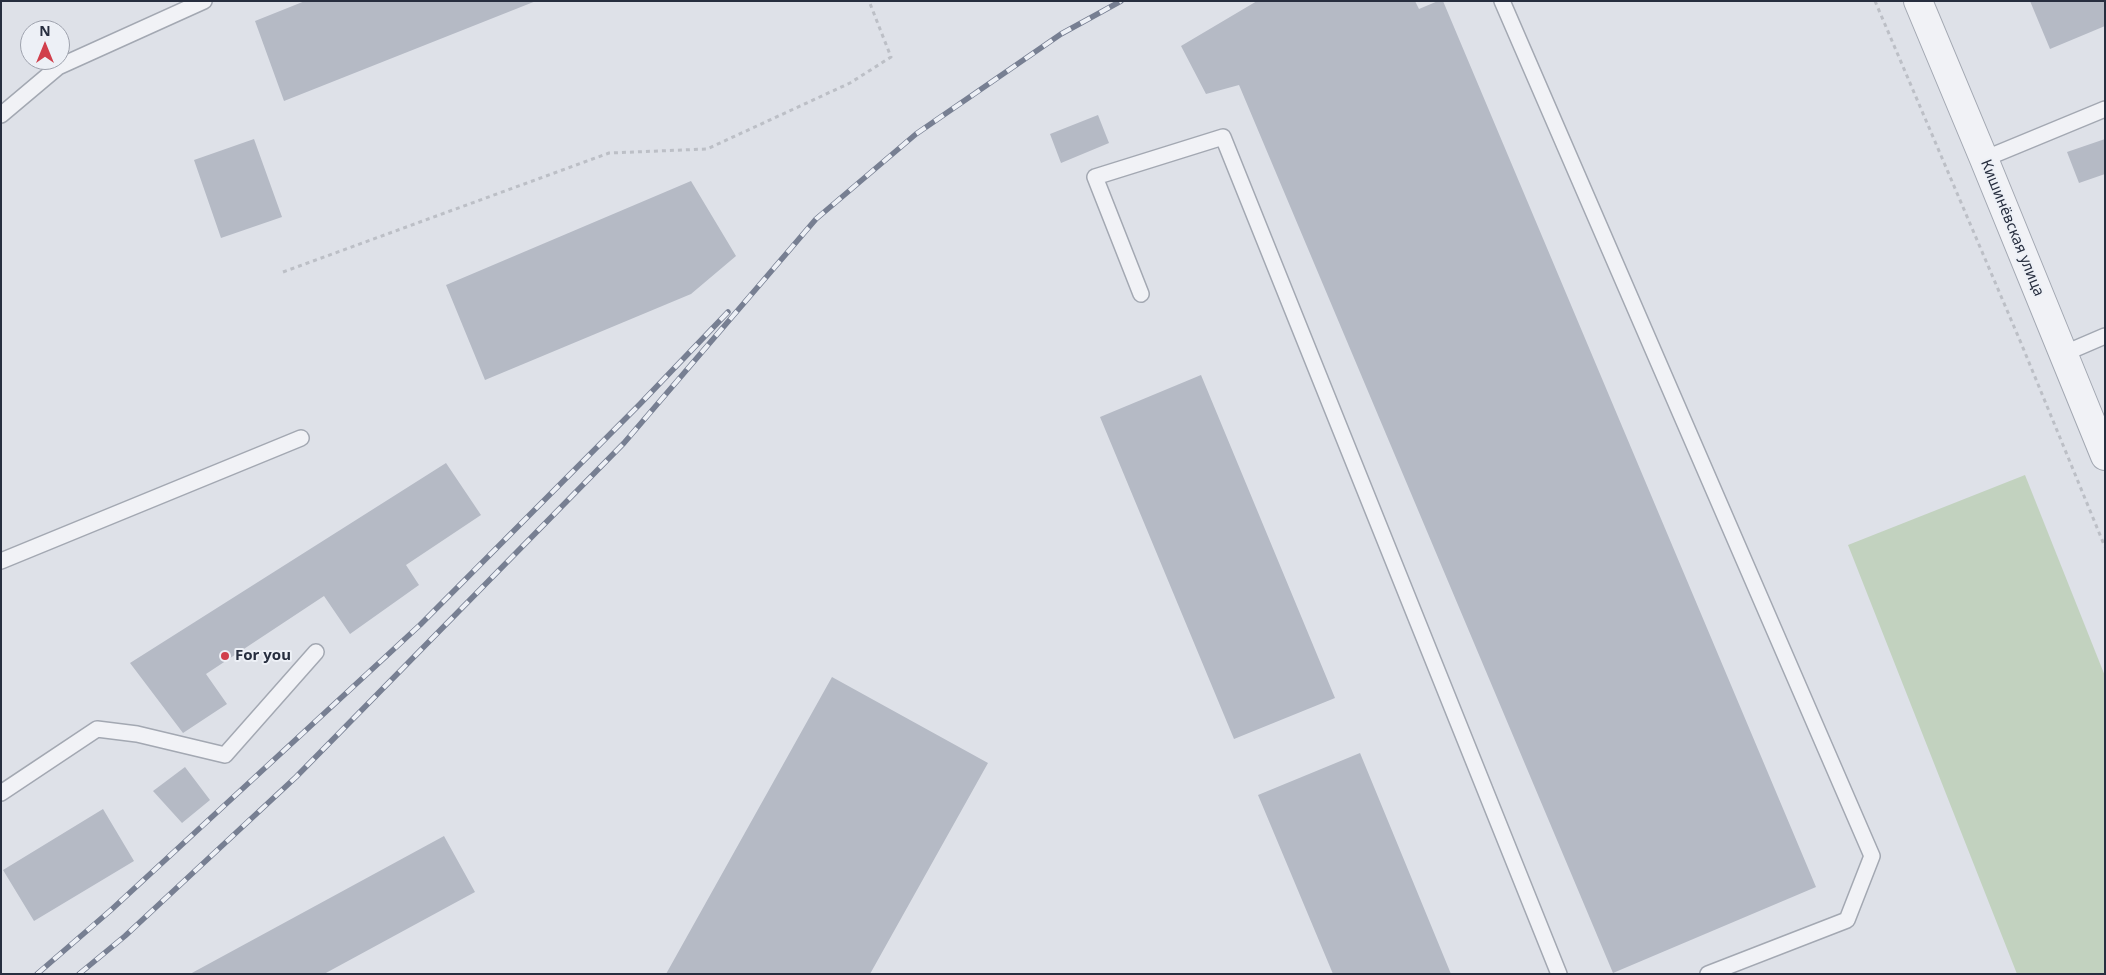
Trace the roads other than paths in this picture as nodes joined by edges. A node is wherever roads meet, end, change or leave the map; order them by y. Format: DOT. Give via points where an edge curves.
graph roads {
  1 [pos="204,1"];
  2 [pos="1502,1"];
  3 [pos="1918,1"];
  4 [pos="2105,110"];
  5 [pos="1,115"];
  6 [pos="1984,159"];
  7 [pos="1141,294"];
  8 [pos="2105,336"];
  9 [pos="2063,354"];
  10 [pos="301,438"];
  11 [pos="2105,456"];
  12 [pos="1,561"];
  13 [pos="316,652"];
  14 [pos="1,793"];
  15 [pos="1559,974"];
  16 [pos="1708,974"];
  1 -- 5 [label="lane" via="58,67"];
  2 -- 16 [label="lane" via="1872,856 1847,920"];
  3 -- 6 [label="street, Кишинёвская улица"];
  4 -- 6 [label="lane"];
  6 -- 9 [label="street, Кишинёвская улица"];
  7 -- 15 [label="lane" via="1095,177 1223,137"];
  8 -- 9 [label="lane"];
  9 -- 11 [label="street, Кишинёвская улица"];
  10 -- 12 [label="lane"];
  13 -- 14 [label="lane" via="225,754 137,734 97,729"];
}
